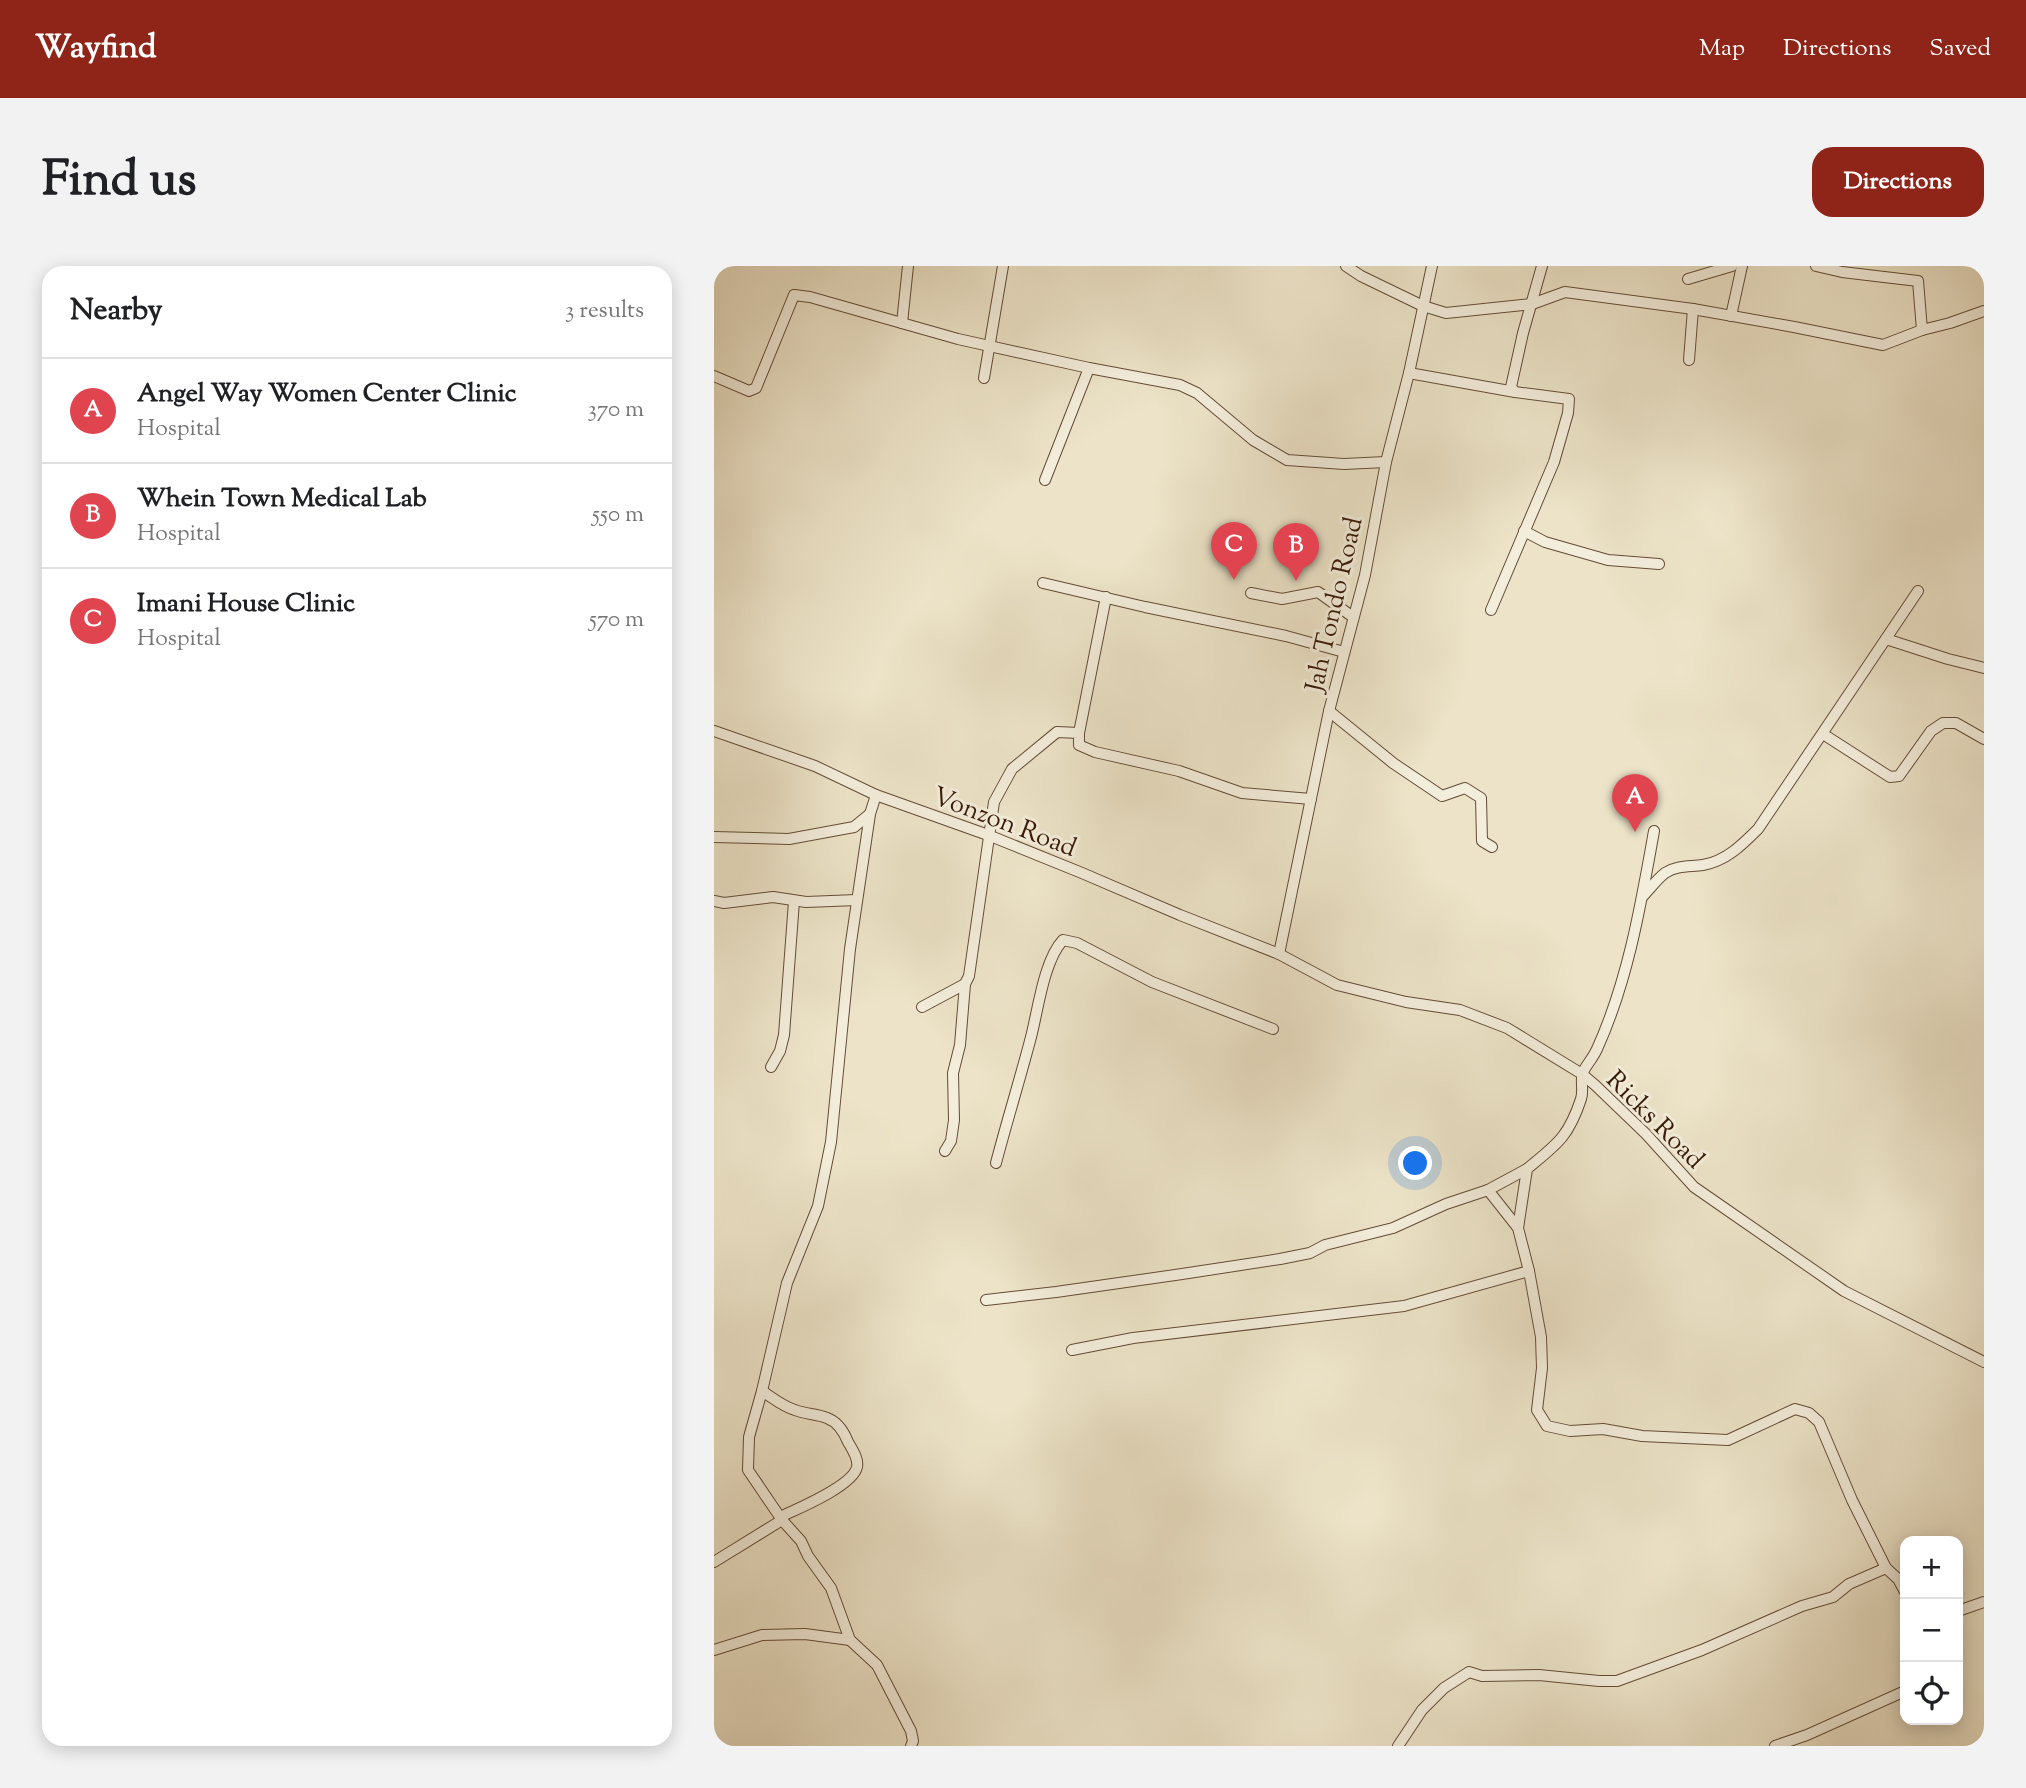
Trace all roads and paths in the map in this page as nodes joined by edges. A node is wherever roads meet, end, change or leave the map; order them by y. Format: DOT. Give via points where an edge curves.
graph roads {
  1 [pos="908,266"];
  2 [pos="1003,266"];
  3 [pos="1346,266"];
  4 [pos="1432,266"];
  5 [pos="1542,266"];
  6 [pos="1732,266"];
  7 [pos="1742,266"];
  8 [pos="1816,266"];
  9 [pos="1688,279"];
  10 [pos="1532,304"];
  11 [pos="1423,306"];
  12 [pos="1693,309"];
  13 [pos="1984,311"];
  14 [pos="1731,316"];
  15 [pos="902,323"];
  16 [pos="1922,330"];
  17 [pos="990,345"];
  18 [pos="1689,360"];
  19 [pos="1089,368"];
  20 [pos="1409,373"];
  21 [pos="714,376"];
  22 [pos="984,378"];
  23 [pos="1515,392"];
  24 [pos="1386,462"];
  25 [pos="1045,480"];
  26 [pos="1524,531"];
  27 [pos="1659,564"];
  28 [pos="1043,583"];
  29 [pos="1918,591"];
  30 [pos="1251,593"];
  31 [pos="1106,597"];
  32 [pos="1490,611"];
  33 [pos="1353,617"];
  34 [pos="1886,639"];
  35 [pos="1344,652"];
  36 [pos="1984,668"];
  37 [pos="1329,712"];
  38 [pos="714,731"];
  39 [pos="1079,733"];
  40 [pos="1823,734"];
  41 [pos="1984,739"];
  42 [pos="876,795"];
  43 [pos="1311,799"];
  44 [pos="870,814"];
  45 [pos="1654,831"];
  46 [pos="988,835"];
  47 [pos="714,837"];
  48 [pos="1492,847"];
  49 [pos="1642,897"];
  50 [pos="857,900"];
  51 [pos="714,901"];
  52 [pos="794,901"];
  53 [pos="1279,954"];
  54 [pos="965,984"];
  55 [pos="922,1007"];
  56 [pos="1273,1029"];
  57 [pos="771,1067"];
  58 [pos="1582,1074"];
  59 [pos="945,1151"];
  60 [pos="996,1163"];
  61 [pos="1527,1170"];
  62 [pos="1488,1191"];
  63 [pos="1518,1228"];
  64 [pos="1529,1271"];
  65 [pos="986,1300"];
  66 [pos="1072,1350"];
  67 [pos="1984,1362"];
  68 [pos="762,1391"];
  69 [pos="781,1518"];
  70 [pos="714,1562"];
  71 [pos="1886,1568"];
  72 [pos="1900,1583"];
  73 [pos="1984,1602"];
  74 [pos="1963,1609"];
  75 [pos="850,1640"];
  76 [pos="714,1650"];
  77 [pos="1900,1693"];
  78 [pos="911,1746"];
  79 [pos="1398,1746"];
  80 [pos="1775,1746"];
  1 -- 15 [label="street"];
  2 -- 17 [label="street"];
  3 -- 11 [label="street"];
  4 -- 11 [label="street, Jah Tondo Road"];
  5 -- 10 [label="street"];
  6 -- 9 [label="street"];
  7 -- 14 [label="street"];
  8 -- 16 [label="street" via="1918,281"];
  10 -- 11 [label="street" via="1446,313"];
  10 -- 12 [label="street" via="1565,292"];
  10 -- 23 [label="street" via="1511,387"];
  11 -- 20 [label="street, Jah Tondo Road"];
  12 -- 14 [label="street"];
  12 -- 18 [label="street"];
  13 -- 16 [label="street"];
  14 -- 16 [label="street" via="1883,345"];
  15 -- 17 [label="street"];
  15 -- 21 [label="street" via="794,295 756,388 748,391"];
  17 -- 19 [label="street"];
  17 -- 22 [label="street"];
  19 -- 24 [label="street" via="1180,385 1287,460"];
  19 -- 25 [label="street"];
  20 -- 23 [label="street"];
  20 -- 24 [label="street, Jah Tondo Road"];
  23 -- 26 [label="street" via="1569,399 1554,462"];
  24 -- 33 [label="street, Jah Tondo Road"];
  26 -- 27 [label="street" via="1545,542 1608,560"];
  26 -- 32 [label="street"];
  28 -- 31 [label="street"];
  29 -- 34 [label="street"];
  30 -- 33 [label="street" via="1282,599 1318,592"];
  31 -- 35 [label="street"];
  31 -- 39 [label="street"];
  33 -- 35 [label="street, Jah Tondo Road"];
  34 -- 36 [label="street"];
  34 -- 40 [label="street"];
  35 -- 37 [label="street, Jah Tondo Road"];
  37 -- 43 [label="street, Jah Tondo Road"];
  37 -- 48 [label="street" via="1442,796 1465,788 1481,798 1482,841"];
  38 -- 42 [label="street, Vonzon Road" via="815,766"];
  39 -- 43 [label="street" via="1079,745 1095,752 1179,771 1242,793"];
  39 -- 46 [label="street" via="1057,732 1012,769 993,802"];
  40 -- 41 [label="street" via="1890,777 1899,776 1931,731 1943,723 1956,723"];
  40 -- 49 [label="street" via="1758,829 1738,849 1703,865 1665,873"];
  42 -- 44 [label="street"];
  42 -- 46 [label="street, Vonzon Road"];
  43 -- 53 [label="street, Jah Tondo Road"];
  44 -- 47 [label="street" via="853,827 789,839"];
  44 -- 50 [label="street"];
  45 -- 49 [label="street"];
  46 -- 53 [label="street, Vonzon Road"];
  46 -- 54 [label="street"];
  49 -- 58 [label="street" via="1609,1017"];
  50 -- 52 [label="street"];
  50 -- 68 [label="street" via="831,1142 818,1206 787,1283"];
  51 -- 52 [label="street" via="781,897"];
  52 -- 57 [label="street" via="784,1035"];
  53 -- 58 [label="street, Ricks Road" via="1337,985 1460,1010 1507,1028"];
  54 -- 55 [label="street"];
  54 -- 59 [label="street" via="953,1073 954,1120"];
  56 -- 60 [label="street" via="1152,982 1063,940 1045,977"];
  58 -- 61 [label="street" via="1582,1095 1565,1136"];
  58 -- 67 [label="street, Ricks Road" via="1694,1187 1844,1291"];
  61 -- 62 [label="street"];
  61 -- 63 [label="street"];
  62 -- 63 [label="street"];
  62 -- 65 [label="street" via="1393,1228 1280,1259"];
  63 -- 64 [label="street"];
  64 -- 66 [label="street" via="1404,1306 1133,1338"];
  64 -- 71 [label="street" via="1541,1337 1537,1410 1547,1426 1570,1432 1603,1429 1642,1436 1728,1440 1795,1409 1809,1413 1819,1422"];
  68 -- 69 [label="street" via="749,1437 748,1470"];
  68 -- 69 [label="street" via="796,1411 835,1423 844,1432 858,1465 851,1477 820,1499"];
  69 -- 70 [label="street"];
  69 -- 75 [label="street" via="831,1588"];
  71 -- 72 [label="street"];
  71 -- 79 [label="street" via="1849,1584 1833,1597 1616,1681 1469,1672 1422,1710"];
  73 -- 74 [label="street"];
  75 -- 76 [label="street" via="762,1635"];
  75 -- 78 [label="street" via="877,1665 911,1731"];
  77 -- 80 [label="street"];
}
